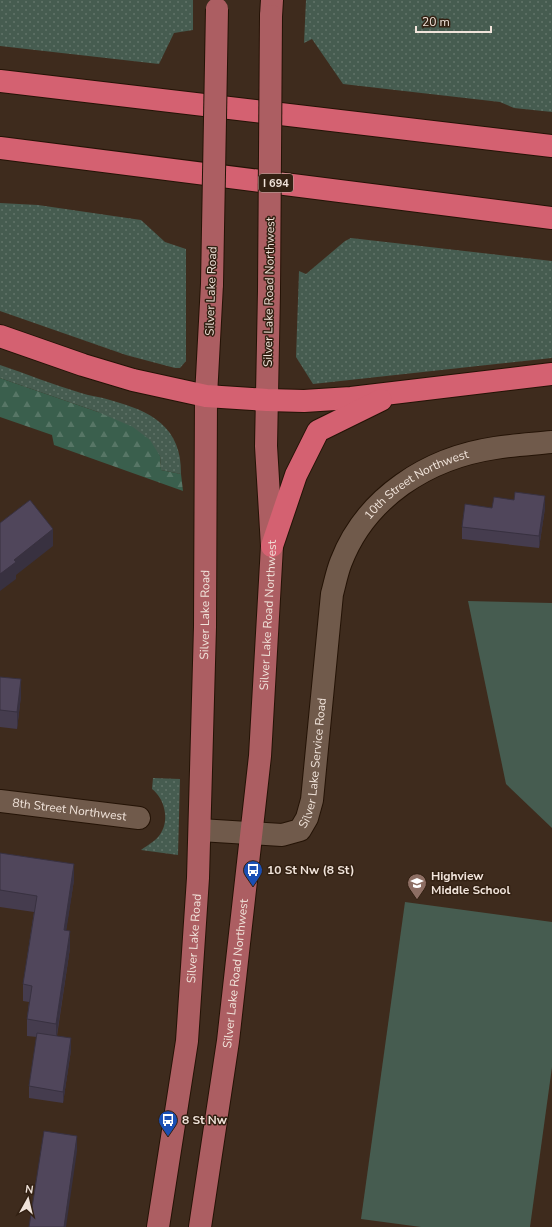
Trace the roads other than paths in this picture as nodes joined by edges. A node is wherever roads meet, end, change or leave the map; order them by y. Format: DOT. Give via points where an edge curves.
graph roads {
  1 [pos="217,5"];
  2 [pos="272,8"];
  3 [pos="0,81"];
  4 [pos="552,146"];
  5 [pos="0,148"];
  6 [pos="552,218"];
  7 [pos="0,336"];
  8 [pos="552,374"];
  9 [pos="398,392"];
  10 [pos="206,396"];
  11 [pos="267,400"];
  12 [pos="552,442"];
  13 [pos="272,546"];
  14 [pos="332,594"];
  15 [pos="0,801"];
  16 [pos="139,818"];
  17 [pos="200,830"];
  18 [pos="252,834"];
  19 [pos="158,1227"];
  20 [pos="200,1227"];
  1 -- 10 [label="main road, Silver Lake Road, bridge" via="212,284"];
  2 -- 11 [label="main road, Silver Lake Road Northwest, bridge"];
  3 -- 4 [label="highway"];
  5 -- 6 [label="highway, I 694"];
  7 -- 10 [label="highway" via="108,374"];
  8 -- 9 [label="highway"];
  9 -- 11 [label="highway" via="304,402"];
  9 -- 13 [label="highway" via="318,431 296,475"];
  10 -- 11 [label="highway"];
  10 -- 17 [label="main road, Silver Lake Road" via="205,627"];
  11 -- 13 [label="main road, Silver Lake Road Northwest" via="266,446"];
  12 -- 14 [label="street, 10th Street Northwest" via="494,448 451,459 425,470 402,484 374,507 358,529 341,561"];
  13 -- 18 [label="main road, Silver Lake Road Northwest" via="260,756"];
  14 -- 18 [label="street, Silver Lake Service Road" via="312,800 307,818 300,830 282,835"];
  15 -- 16 [label="street, 8th Street Northwest"];
  17 -- 18 [label="street, Silver Lake Service Road"];
  17 -- 19 [label="main road, Silver Lake Road" via="187,1041"];
  18 -- 20 [label="main road, Silver Lake Road Northwest" via="228,1041"];
}
